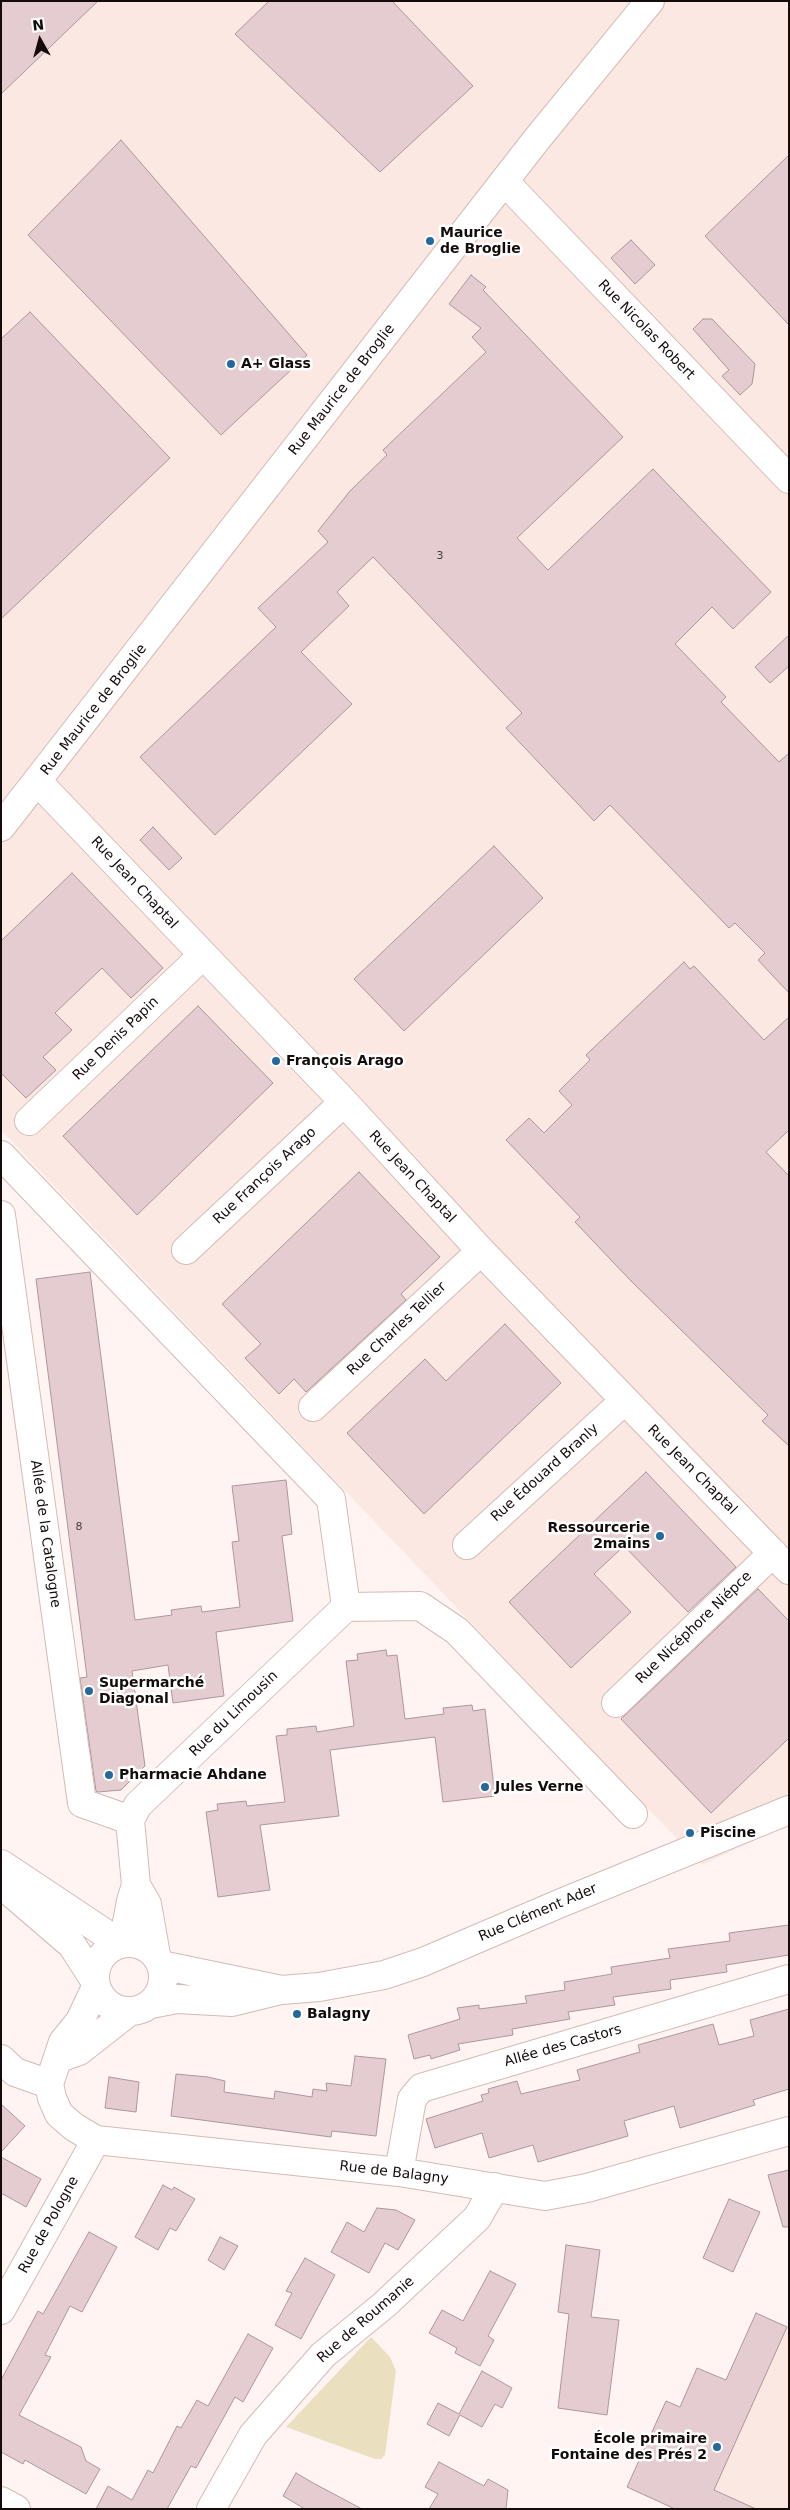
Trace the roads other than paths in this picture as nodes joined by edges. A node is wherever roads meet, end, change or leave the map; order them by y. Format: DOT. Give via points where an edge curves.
graph roads {
  1 [pos="650,1"];
  2 [pos="504,181"];
  3 [pos="789,479"];
  4 [pos="38,782"];
  5 [pos="1,827"];
  6 [pos="202,956"];
  7 [pos="344,1102"];
  8 [pos="29,1121"];
  9 [pos="1,1155"];
  10 [pos="27,1182"];
  11 [pos="1,1207"];
  12 [pos="1,1214"];
  13 [pos="186,1250"];
  14 [pos="481,1252"];
  15 [pos="11,1357"];
  16 [pos="624,1401"];
  17 [pos="313,1407"];
  18 [pos="467,1545"];
  19 [pos="781,1562"];
  20 [pos="346,1607"];
  21 [pos="616,1703"];
  22 [pos="789,1810"];
  23 [pos="633,1814"];
  24 [pos="130,1820"];
  25 [pos="1,1864"];
  26 [pos="1,1884"];
  27 [pos="136,1885"];
  28 [pos="122,1944"];
  29 [pos="158,1960"];
  30 [pos="789,1979"];
  31 [pos="95,1984"];
  32 [pos="281,1990"];
  33 [pos="140,2008"];
  34 [pos="60,2058"];
  35 [pos="1,2059"];
  36 [pos="50,2084"];
  37 [pos="789,2131"];
  38 [pos="96,2140"];
  39 [pos="398,2172"];
  40 [pos="495,2187"];
  41 [pos="1,2310"];
  42 [pos="1,2501"];
  43 [pos="16,2509"];
  44 [pos="211,2509"];
  1 -- 2 [label="street, Rue Maurice de Broglie"];
  2 -- 3 [label="street, Rue Nicolas Robert"];
  2 -- 4 [label="street, Rue Maurice de Broglie"];
  4 -- 5 [label="street, Rue Maurice de Broglie"];
  4 -- 6 [label="street, Rue Jean Chaptal"];
  6 -- 7 [label="street, Rue Jean Chaptal"];
  6 -- 8 [label="street, Rue Denis Papin"];
  7 -- 13 [label="street, Rue François Arago"];
  7 -- 14 [label="street, Rue Jean Chaptal"];
  9 -- 10 [label="street"];
  10 -- 11 [label="street"];
  10 -- 20 [label="street" via="331,1499"];
  12 -- 15 [label="street, Allée de la Catalogne"];
  14 -- 16 [label="street, Rue Jean Chaptal"];
  14 -- 17 [label="street, Rue Charles Tellier"];
  15 -- 24 [label="street, Allée de la Catalogne" via="82,1803"];
  16 -- 18 [label="street, Rue Édouard Branly"];
  16 -- 19 [label="street, Rue Jean Chaptal"];
  19 -- 21 [label="street, Rue Nicéphore Niépce"];
  20 -- 23 [label="street" via="420,1606 457,1631"];
  20 -- 24 [label="street, Rue du Limousin" via="138,1805"];
  22 -- 32 [label="street, Rue Clément Ader" via="423,1962 351,1982"];
  24 -- 27 [label="street"];
  25 -- 28 [label="street"];
  26 -- 31 [label="street" via="72,1945"];
  27 -- 28 [label="street"];
  27 -- 29 [label="street" via="147,1904"];
  28 -- 29 [label="street" via="141,1945"];
  28 -- 31 [label="street" via="104,1954 95,1971"];
  29 -- 32 [label="street, Rue Clément Ader"];
  29 -- 33 [label="street" via="163,1982 161,1990"];
  30 -- 39 [label="street, Allée des Castors" via="421,2088 412,2099"];
  31 -- 33 [label="street" via="100,1995 112,2007"];
  31 -- 34 [label="street" via="80,2021 64,2042"];
  32 -- 33 [label="street, Rue Clément Ader" via="232,2002 177,2000"];
  33 -- 34 [label="street" via="79,2051"];
  34 -- 36 [label="street"];
  35 -- 36 [label="street" via="15,2072"];
  36 -- 38 [label="street, Rue de Balagny" via="59,2114"];
  37 -- 40 [label="street, Rue de Balagny" via="545,2196"];
  38 -- 39 [label="street, Rue de Balagny"];
  38 -- 41 [label="street, Rue de Pologne"];
  39 -- 40 [label="street, Rue de Balagny"];
  40 -- 44 [label="street, Rue de Roumanie" via="477,2218 384,2305 323,2355 291,2391 253,2435"];
  42 -- 43 [label="street"];
}
